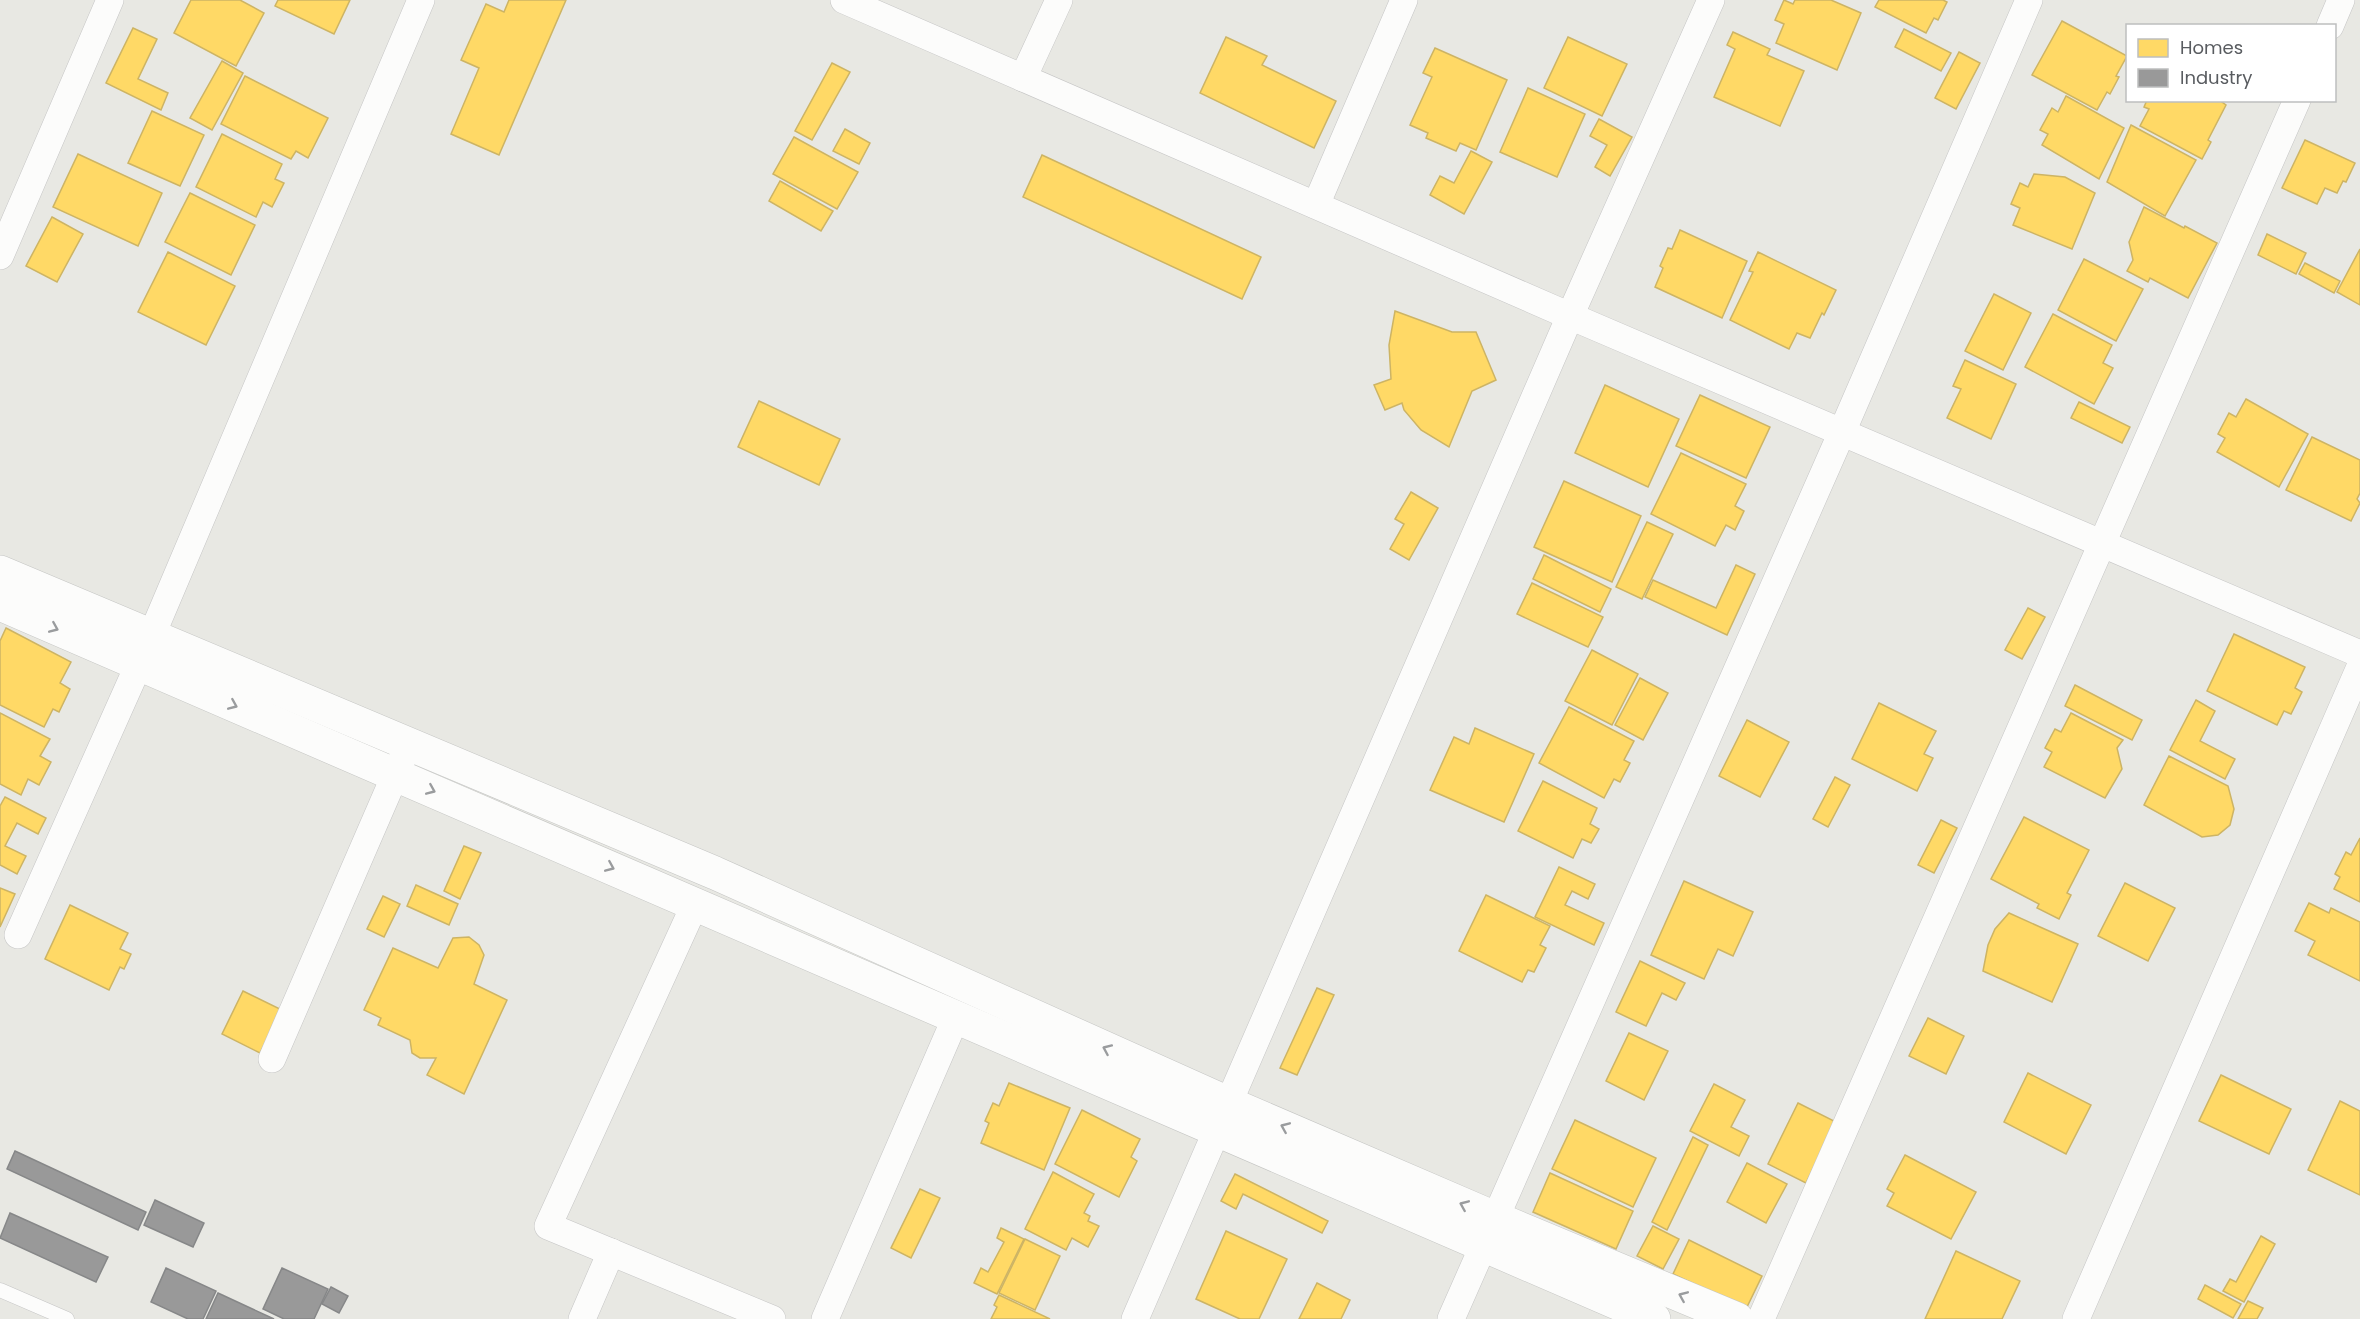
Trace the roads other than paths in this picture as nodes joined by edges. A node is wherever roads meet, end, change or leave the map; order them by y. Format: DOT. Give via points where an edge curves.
graph roads {
  1 [pos="110,0"];
  2 [pos="421,0"];
  3 [pos="844,0"];
  4 [pos="1059,0"];
  5 [pos="1404,0"];
  6 [pos="1711,0"];
  7 [pos="2029,0"];
  8 [pos="2341,0"];
  9 [pos="2331,24"];
  10 [pos="1023,78"];
  11 [pos="2296,102"];
  12 [pos="1316,205"];
  13 [pos="0,256"];
  14 [pos="1570,316"];
  15 [pos="1842,432"];
  16 [pos="2103,544"];
  17 [pos="0,572"];
  18 [pos="0,604"];
  19 [pos="145,651"];
  20 [pos="2360,654"];
  21 [pos="2360,667"];
  22 [pos="408,744"];
  23 [pos="395,775"];
  24 [pos="695,904"];
  25 [pos="18,935"];
  26 [pos="956,1017"];
  27 [pos="272,1059"];
  28 [pos="1222,1116"];
  29 [pos="1489,1232"];
  30 [pos="611,1252"];
  31 [pos="0,1290"];
  32 [pos="67,1319"];
  33 [pos="582,1319"];
  34 [pos="772,1319"];
  35 [pos="825,1319"];
  36 [pos="1135,1319"];
  37 [pos="1451,1319"];
  38 [pos="1654,1319"];
  39 [pos="1737,1319"];
  40 [pos="1761,1319"];
  41 [pos="2076,1319"];
  1 -- 13 [label="street"];
  2 -- 19 [label="street"];
  3 -- 10 [label="street"];
  4 -- 10 [label="street"];
  5 -- 12 [label="street"];
  6 -- 14 [label="street"];
  7 -- 15 [label="street"];
  8 -- 9 [label="street"];
  10 -- 12 [label="street"];
  11 -- 16 [label="street"];
  12 -- 14 [label="street"];
  14 -- 15 [label="street"];
  14 -- 28 [label="street"];
  15 -- 16 [label="street"];
  15 -- 29 [label="street"];
  16 -- 20 [label="street"];
  16 -- 40 [label="street"];
  17 -- 19 [label="main road"];
  18 -- 19 [label="main road, one-way"];
  19 -- 22 [label="main road"];
  19 -- 23 [label="main road, one-way"];
  19 -- 25 [label="street"];
  21 -- 41 [label="street"];
  22 -- 23 [label="street"];
  28 -- 22 [label="main road, one-way" via="715,873"];
  23 -- 24 [label="main road, one-way"];
  23 -- 27 [label="street"];
  24 -- 26 [label="main road"];
  24 -- 30 [label="street" via="548,1226"];
  26 -- 28 [label="main road"];
  26 -- 35 [label="street"];
  28 -- 29 [label="main road"];
  28 -- 36 [label="street"];
  29 -- 37 [label="street"];
  29 -- 38 [label="main road"];
  39 -- 29 [label="main road, one-way"];
  30 -- 33 [label="street"];
  30 -- 34 [label="street"];
  31 -- 32 [label="lane"];
}
